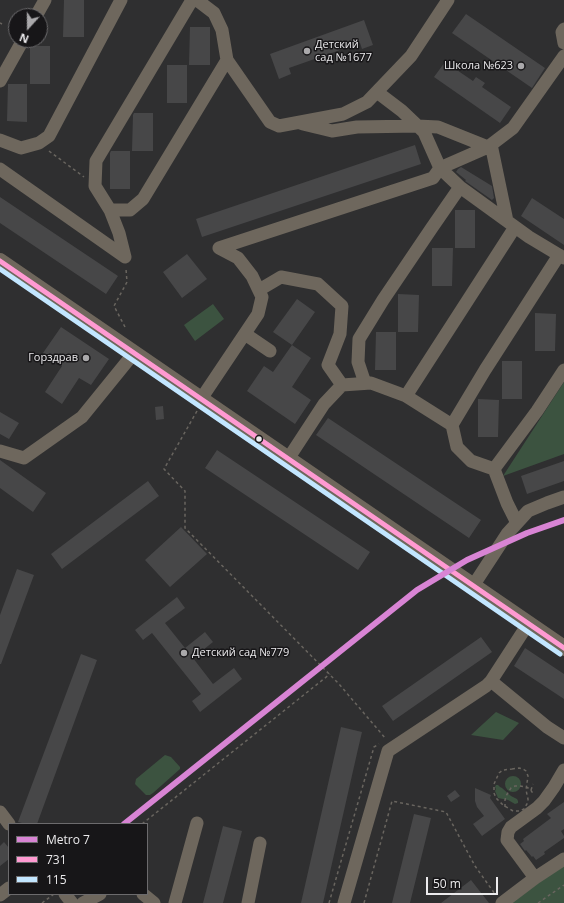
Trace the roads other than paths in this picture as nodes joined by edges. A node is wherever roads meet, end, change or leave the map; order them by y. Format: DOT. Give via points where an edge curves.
graph roads {
  1 [pos="121,0"];
  2 [pos="192,0"];
  3 [pos="197,0"];
  4 [pos="448,0"];
  5 [pos="564,29"];
  6 [pos="564,43"];
  7 [pos="19,48"];
  8 [pos="564,56"];
  9 [pos="227,60"];
  10 [pos="0,81"];
  11 [pos="377,92"];
  12 [pos="298,123"];
  13 [pos="417,126"];
  14 [pos="0,140"];
  15 [pos="488,147"];
  16 [pos="440,168"];
  17 [pos="0,169"];
  18 [pos="460,188"];
  19 [pos="110,210"];
  20 [pos="511,224"];
  21 [pos="561,256"];
  22 [pos="0,261"];
  23 [pos="259,290"];
  24 [pos="244,334"];
  25 [pos="270,351"];
  26 [pos="134,353"];
  27 [pos="564,370"];
  28 [pos="365,383"];
  29 [pos="342,384"];
  30 [pos="406,396"];
  31 [pos="199,405"];
  32 [pos="452,425"];
  33 [pos="0,451"];
  34 [pos="288,459"];
  35 [pos="494,468"];
  36 [pos="564,497"];
  37 [pos="517,523"];
  38 [pos="472,586"];
  39 [pos="528,624"];
  40 [pos="564,648"];
  41 [pos="491,681"];
  42 [pos="564,738"];
  43 [pos="564,770"];
  44 [pos="0,812"];
  45 [pos="8,823"];
  46 [pos="197,823"];
  47 [pos="499,823"];
  48 [pos="507,834"];
  49 [pos="260,843"];
  50 [pos="564,859"];
  51 [pos="535,878"];
  52 [pos="8,889"];
  53 [pos="0,895"];
  54 [pos="66,895"];
  55 [pos="98,895"];
  56 [pos="144,895"];
  57 [pos="500,900"];
  58 [pos="72,903"];
  59 [pos="83,903"];
  60 [pos="154,903"];
  61 [pos="175,903"];
  62 [pos="248,903"];
  63 [pos="344,903"];
  1 -- 14 [label="street" via="49,136 39,143 21,148"];
  2 -- 19 [label="street" via="96,161 95,186"];
  3 -- 9 [label="street" via="214,13 222,30"];
  4 -- 11 [label="street" via="411,56"];
  5 -- 6 [label="street"];
  7 -- 10 [label="street"];
  8 -- 15 [label="street" via="513,128"];
  9 -- 12 [label="street" via="270,122 279,126"];
  9 -- 19 [label="street" via="143,199 130,210"];
  11 -- 12 [label="street" via="367,102 343,114"];
  11 -- 13 [label="street" via="402,110"];
  12 -- 13 [label="street" via="332,131 358,127"];
  13 -- 15 [label="street" via="438,127"];
  13 -- 16 [label="street" via="424,132"];
  15 -- 16 [label="street"];
  15 -- 20 [label="street" via="492,149"];
  16 -- 18 [label="street"];
  16 -- 23 [label="street" via="433,178 219,248 238,258"];
  17 -- 19 [label="street" via="125,257"];
  18 -- 20 [label="street"];
  18 -- 28 [label="street" via="359,339 358,362"];
  20 -- 21 [label="street"];
  20 -- 30 [label="street"];
  21 -- 32 [label="street" via="485,370"];
  22 -- 26 [label="main road"];
  23 -- 24 [label="street" via="262,297 258,314"];
  23 -- 29 [label="street" via="281,278 318,284 342,306 340,334 328,365"];
  24 -- 25 [label="street"];
  24 -- 31 [label="street"];
  26 -- 31 [label="main road"];
  26 -- 33 [label="street" via="82,417 24,458"];
  27 -- 35 [label="street"];
  28 -- 29 [label="street"];
  28 -- 30 [label="street"];
  29 -- 34 [label="street" via="324,404"];
  30 -- 32 [label="street"];
  31 -- 34 [label="main road"];
  32 -- 35 [label="street" via="457,447 471,461"];
  34 -- 38 [label="main road"];
  35 -- 37 [label="street"];
  36 -- 37 [label="street" via="528,511"];
  37 -- 38 [label="street"];
  38 -- 39 [label="main road"];
  39 -- 40 [label="main road"];
  39 -- 41 [label="street"];
  41 -- 42 [label="street"];
  41 -- 63 [label="street" via="388,751"];
  43 -- 48 [label="street" via="546,799 511,827"];
  44 -- 45 [label="street"];
  46 -- 61 [label="street"];
  47 -- 48 [label="street"];
  48 -- 51 [label="street" via="507,840"];
  49 -- 62 [label="street"];
  50 -- 51 [label="street"];
  51 -- 57 [label="street"];
  52 -- 53 [label="street"];
  54 -- 58 [label="street"];
  55 -- 59 [label="street"];
  56 -- 60 [label="street"];
}
